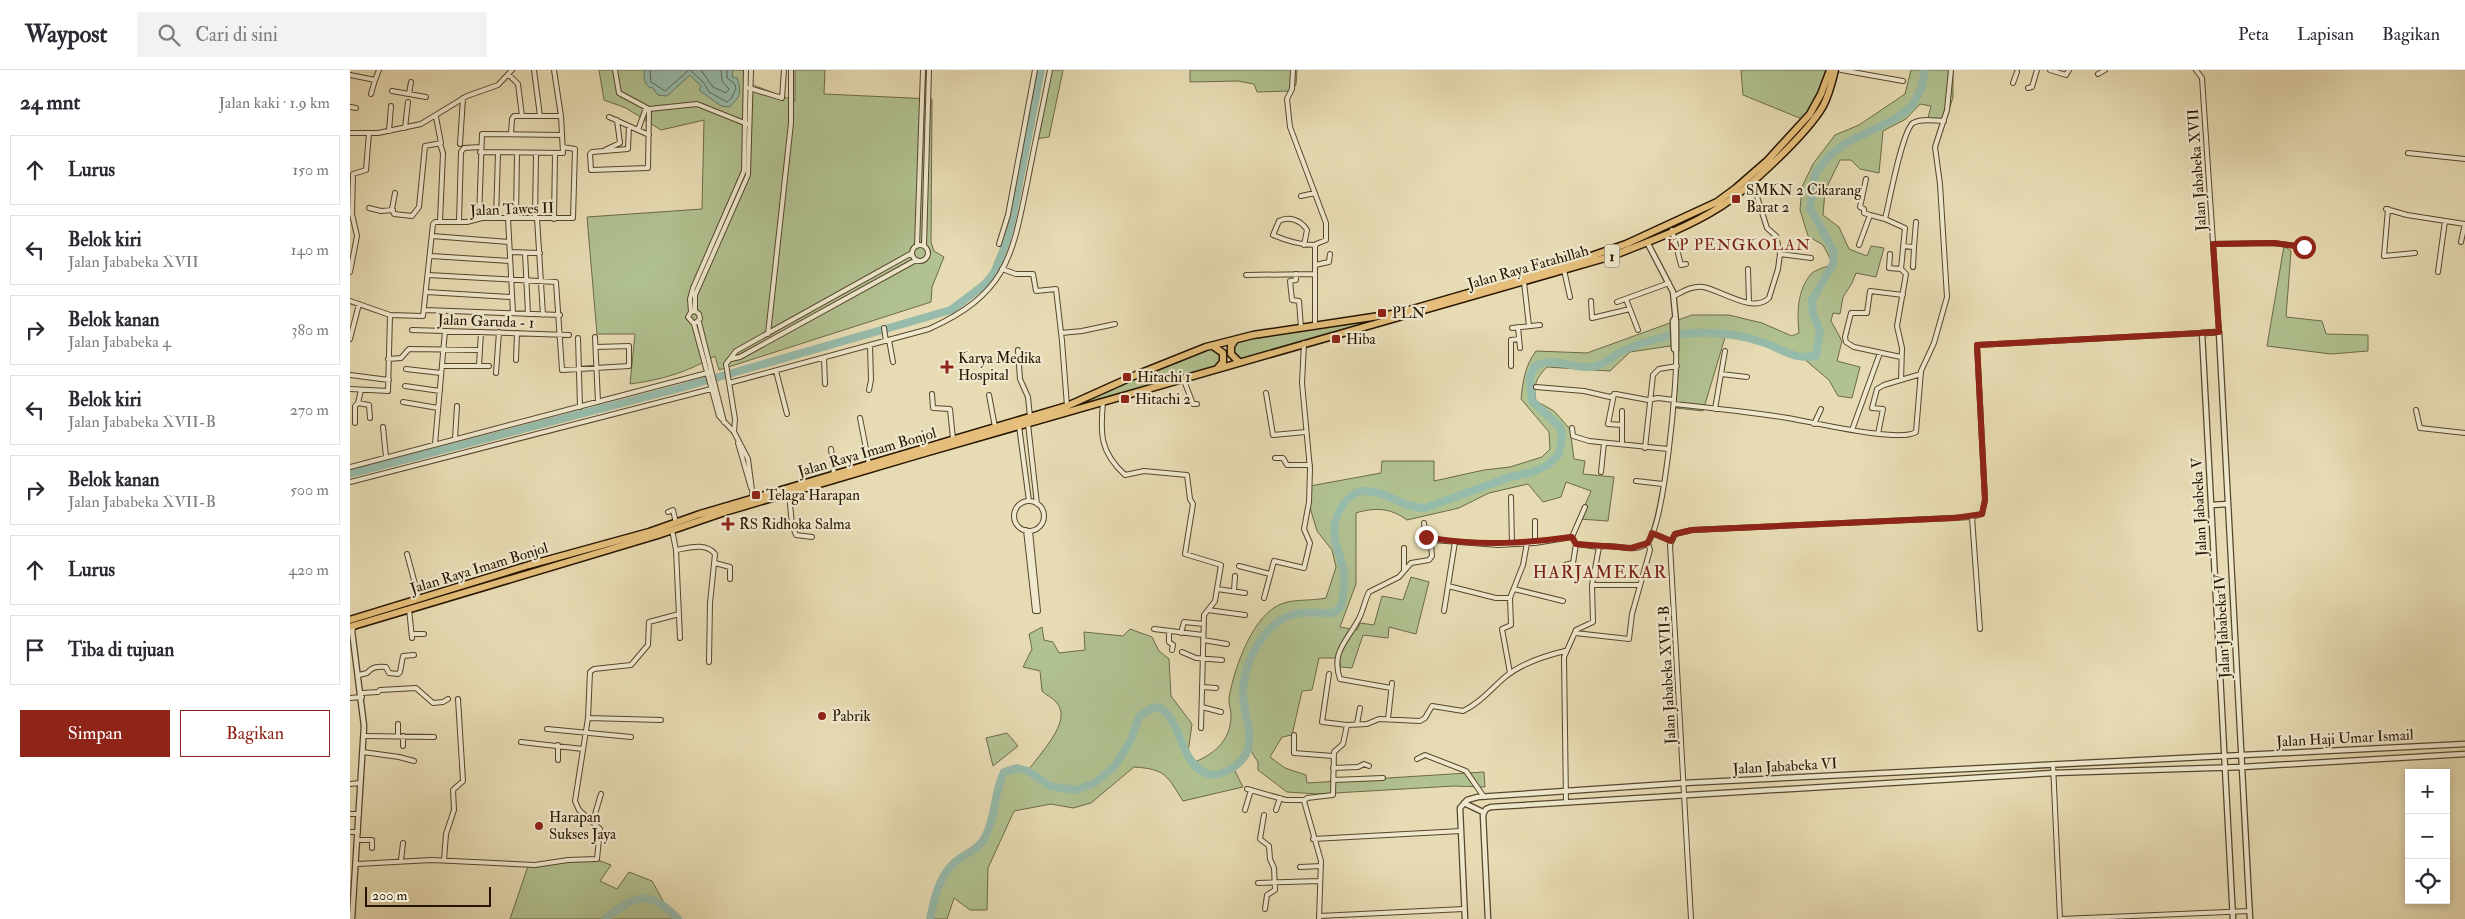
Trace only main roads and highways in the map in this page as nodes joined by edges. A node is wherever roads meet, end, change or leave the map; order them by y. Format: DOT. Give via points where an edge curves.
graph roads {
  1 [pos="1830,70"];
  2 [pos="1836,70"];
  3 [pos="1483,291"];
  4 [pos="1235,340"];
  5 [pos="1213,346"];
  6 [pos="1239,362"];
  7 [pos="1218,368"];
  8 [pos="1029,421"];
  9 [pos="925,450"];
  10 [pos="352,626"];
  1 -- 3 [label="highway, Jalan Raya Fatahillah / 1" via="1816,105 1803,122 1767,161 1717,202 1610,250"];
  2 -- 3 [label="highway, Jalan Raya Fatahillah / 1" via="1817,115 1752,181 1718,208 1647,242 1524,282"];
  3 -- 4 [label="highway, Jalan Raya Fatahillah / 1" via="1399,313"];
  3 -- 6 [label="highway, Jalan Raya Fatahillah / 1"];
  4 -- 5 [label="highway, Jalan Raya Fatahillah / 1"];
  4 -- 6 [label="highway" via="1231,346 1232,354"];
  5 -- 7 [label="highway" via="1220,350 1223,358"];
  5 -- 8 [label="highway, Jalan Raya Imam Bonjol / 1" via="1171,360"];
  6 -- 7 [label="highway, Jalan Raya Fatahillah / 1"];
  7 -- 8 [label="highway, Jalan Raya Imam Bonjol / 1"];
  8 -- 9 [label="highway, Jalan Raya Imam Bonjol / 1"];
  8 -- 9 [label="highway, Jalan Raya Imam Bonjol / 1" via="996,427"];
  9 -- 10 [label="highway, Jalan Raya Imam Bonjol / 1"];
  9 -- 10 [label="highway, Jalan Raya Imam Bonjol / 1" via="477,580"];
}
